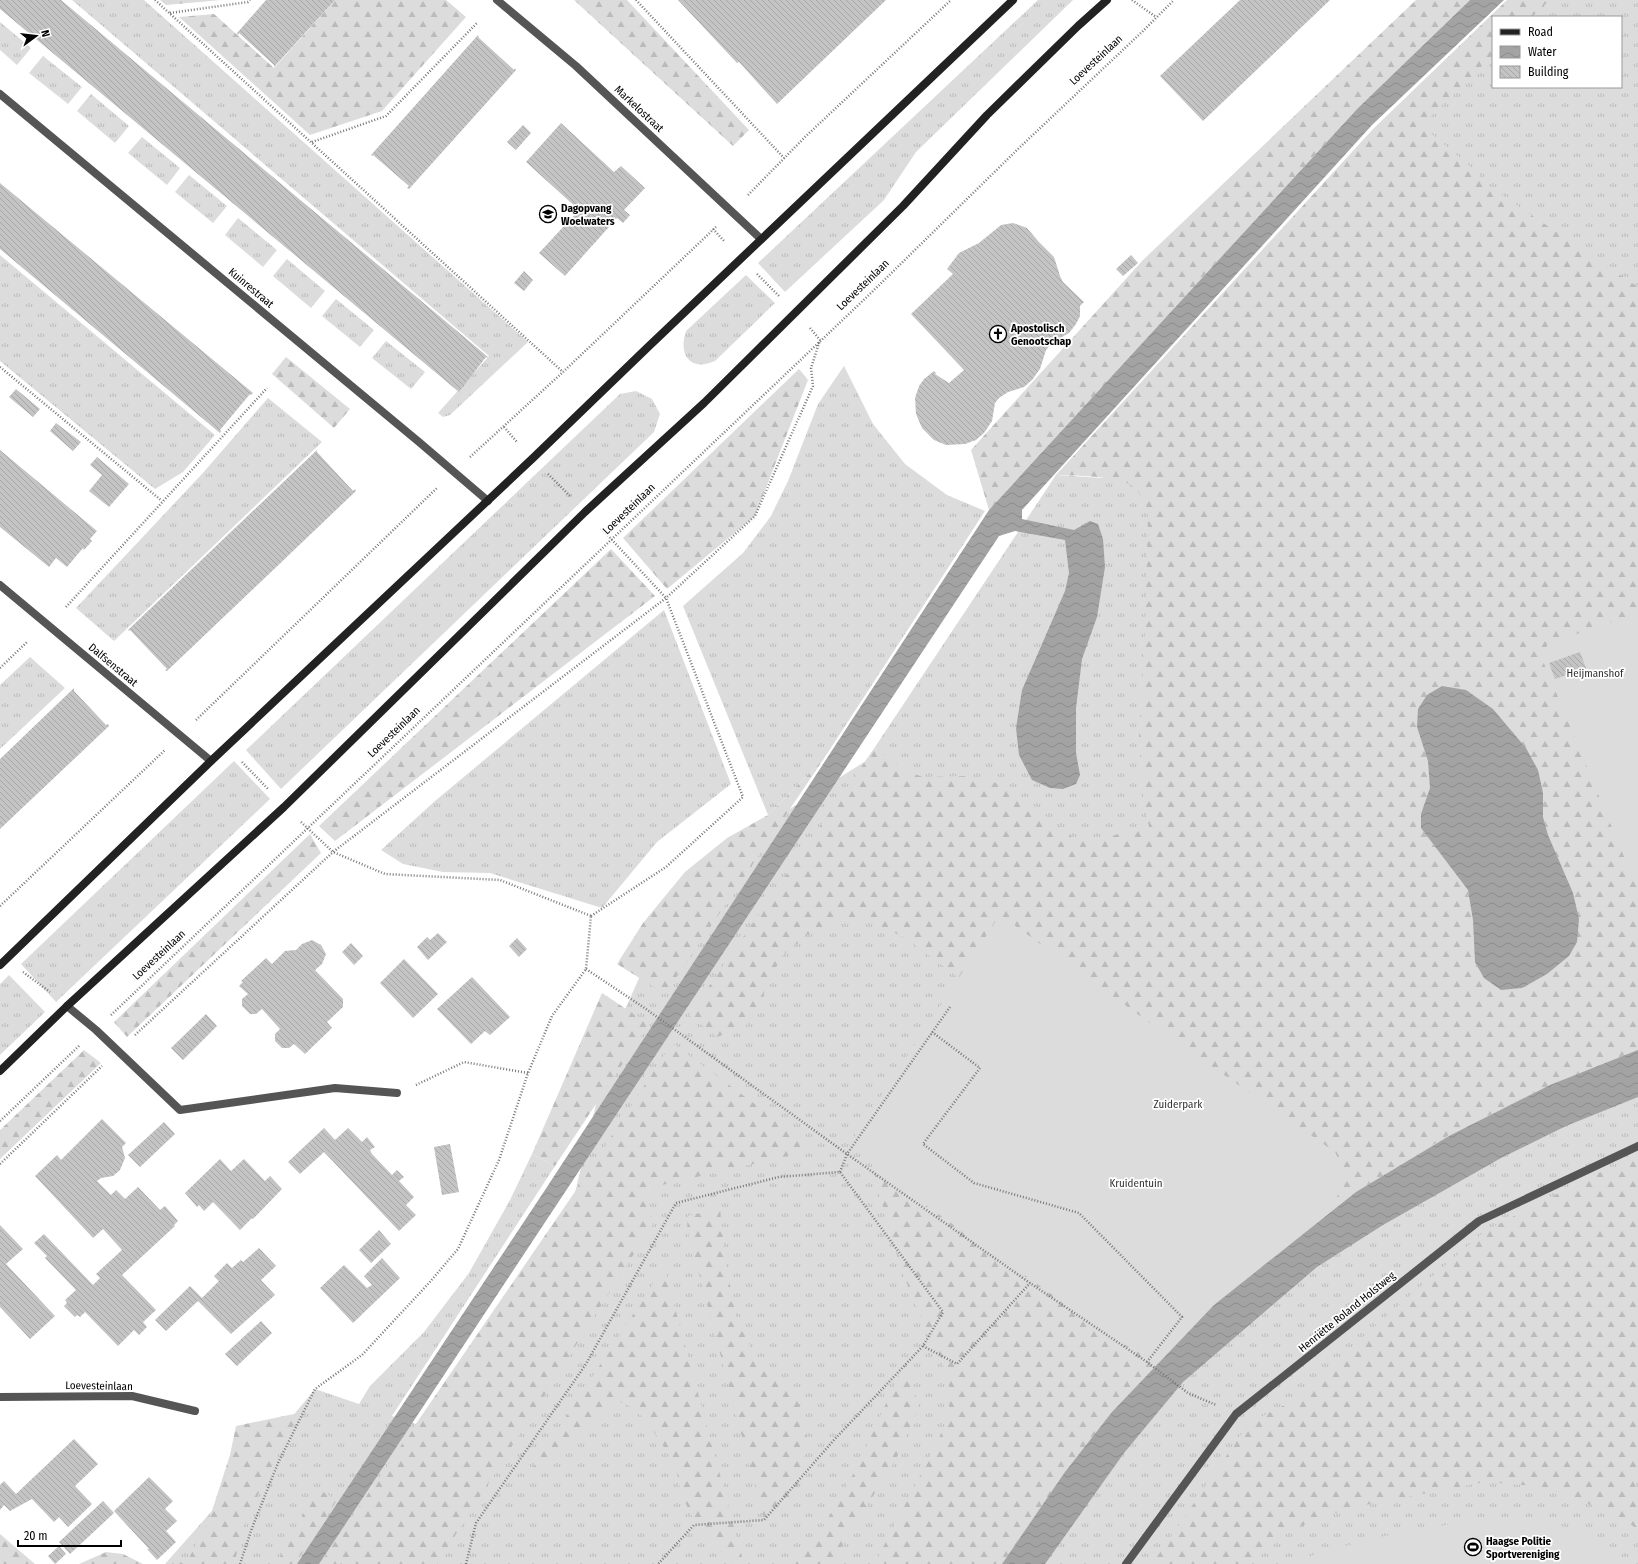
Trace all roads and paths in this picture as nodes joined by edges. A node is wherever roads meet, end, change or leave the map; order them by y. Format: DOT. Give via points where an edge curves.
graph roads {
  1 [pos="155,0"];
  2 [pos="250,0"];
  3 [pos="497,0"];
  4 [pos="636,0"];
  5 [pos="951,0"];
  6 [pos="1013,0"];
  7 [pos="1107,0"];
  8 [pos="1132,0"];
  9 [pos="1174,0"];
  10 [pos="170,13"];
  11 [pos="1156,17"];
  12 [pos="477,23"];
  13 [pos="0,94"];
  14 [pos="312,142"];
  15 [pos="784,158"];
  16 [pos="732,211"];
  17 [pos="713,229"];
  18 [pos="761,240"];
  19 [pos="741,258"];
  20 [pos="795,313"];
  21 [pos="820,340"];
  22 [pos="0,367"];
  23 [pos="563,372"];
  24 [pos="267,388"];
  25 [pos="504,428"];
  26 [pos="533,458"];
  27 [pos="454,471"];
  28 [pos="162,501"];
  29 [pos="488,501"];
  30 [pos="585,512"];
  31 [pos="612,540"];
  32 [pos="0,585"];
  33 [pos="666,598"];
  34 [pos="66,607"];
  35 [pos="27,642"];
  36 [pos="0,668"];
  37 [pos="180,735"];
  38 [pos="211,761"];
  39 [pos="284,806"];
  40 [pos="308,828"];
  41 [pos="333,852"];
  42 [pos="0,906"];
  43 [pos="591,916"];
  44 [pos="3,962"];
  45 [pos="586,968"];
  46 [pos="67,1006"];
  47 [pos="950,1007"];
  48 [pos="96,1030"];
  49 [pos="932,1032"];
  50 [pos="118,1051"];
  51 [pos="0,1071"];
  52 [pos="528,1073"];
  53 [pos="397,1093"];
  54 [pos="0,1121"];
  55 [pos="1638,1146"];
  56 [pos="847,1154"];
  57 [pos="0,1164"];
  58 [pos="840,1172"];
  59 [pos="1030,1283"];
  60 [pos="923,1346"];
  61 [pos="1147,1362"];
  62 [pos="0,1397"];
  63 [pos="195,1411"];
  64 [pos="1236,1414"];
  65 [pos="240,1564"];
  66 [pos="466,1564"];
  67 [pos="658,1564"];
  68 [pos="1126,1564"];
  1 -- 10 [label="path"];
  2 -- 10 [label="path"];
  3 -- 16 [label="street, Markelostraat" via="576,66"];
  4 -- 15 [label="path"];
  5 -- 15 [label="path"];
  6 -- 18 [label="main road"];
  7 -- 20 [label="main road" via="987,115 903,206"];
  8 -- 11 [label="path"];
  9 -- 11 [label="path, Loevesteinlaan"];
  10 -- 14 [label="path"];
  11 -- 21 [label="path, Loevesteinlaan"];
  12 -- 14 [label="path" via="386,116"];
  13 -- 27 [label="street, Kuinrestraat"];
  14 -- 23 [label="path"];
  15 -- 16 [label="path"];
  16 -- 17 [label="path"];
  16 -- 18 [label="street, Markelostraat"];
  17 -- 19 [label="path"];
  17 -- 23 [label="path"];
  18 -- 19 [label="main road"];
  19 -- 20 [label="path"];
  19 -- 26 [label="main road"];
  20 -- 21 [label="path"];
  20 -- 30 [label="main road" via="704,403"];
  21 -- 31 [label="path, Loevesteinlaan"];
  21 -- 33 [label="path" via="811,368 812,386 755,516"];
  22 -- 28 [label="path"];
  23 -- 25 [label="path"];
  24 -- 28 [label="path"];
  25 -- 26 [label="path"];
  25 -- 27 [label="path"];
  26 -- 29 [label="main road"];
  26 -- 30 [label="path"];
  27 -- 29 [label="street, Kuinrestraat"];
  27 -- 37 [label="path"];
  28 -- 34 [label="path"];
  29 -- 38 [label="main road"];
  30 -- 31 [label="path"];
  30 -- 39 [label="main road"];
  31 -- 33 [label="path"];
  31 -- 40 [label="path, Loevesteinlaan"];
  32 -- 37 [label="street, Dalfsenstraat"];
  33 -- 41 [label="path"];
  33 -- 43 [label="path" via="743,797 666,867"];
  35 -- 36 [label="path"];
  37 -- 38 [label="street, Dalfsenstraat"];
  37 -- 42 [label="path"];
  38 -- 39 [label="path" via="243,762"];
  38 -- 44 [label="main road"];
  39 -- 40 [label="path"];
  39 -- 46 [label="main road"];
  40 -- 41 [label="path"];
  40 -- 48 [label="path, Loevesteinlaan"];
  41 -- 43 [label="path" via="385,874 500,880"];
  41 -- 50 [label="path"];
  43 -- 45 [label="path"];
  44 -- 46 [label="path"];
  45 -- 52 [label="path" via="552,1016"];
  45 -- 56 [label="path"];
  46 -- 48 [label="street"];
  46 -- 51 [label="main road"];
  47 -- 49 [label="path"];
  48 -- 50 [label="street"];
  48 -- 54 [label="path, Loevesteinlaan"];
  49 -- 56 [label="path"];
  49 -- 61 [label="path" via="980,1068 923,1144 974,1183 1079,1214 1182,1317"];
  50 -- 53 [label="street" via="180,1110 335,1088"];
  50 -- 57 [label="path"];
  52 -- 53 [label="path" via="464,1062"];
  52 -- 65 [label="path" via="499,1160 458,1249 362,1355 315,1389 278,1463"];
  55 -- 64 [label="street, Henriëtte Roland Holstweg" via="1479,1221"];
  56 -- 58 [label="path"];
  56 -- 59 [label="path"];
  58 -- 60 [label="path" via="943,1312"];
  58 -- 66 [label="path" via="780,1177 676,1203 586,1364 476,1523"];
  59 -- 60 [label="path" via="956,1364"];
  59 -- 61 [label="path"];
  60 -- 67 [label="path" via="833,1441 764,1520 694,1525"];
  61 -- 64 [label="path" via="1188,1393"];
  62 -- 63 [label="street, Loevesteinlaan" via="132,1396"];
  64 -- 68 [label="street, Henriëtte Roland Holstweg"];
}
